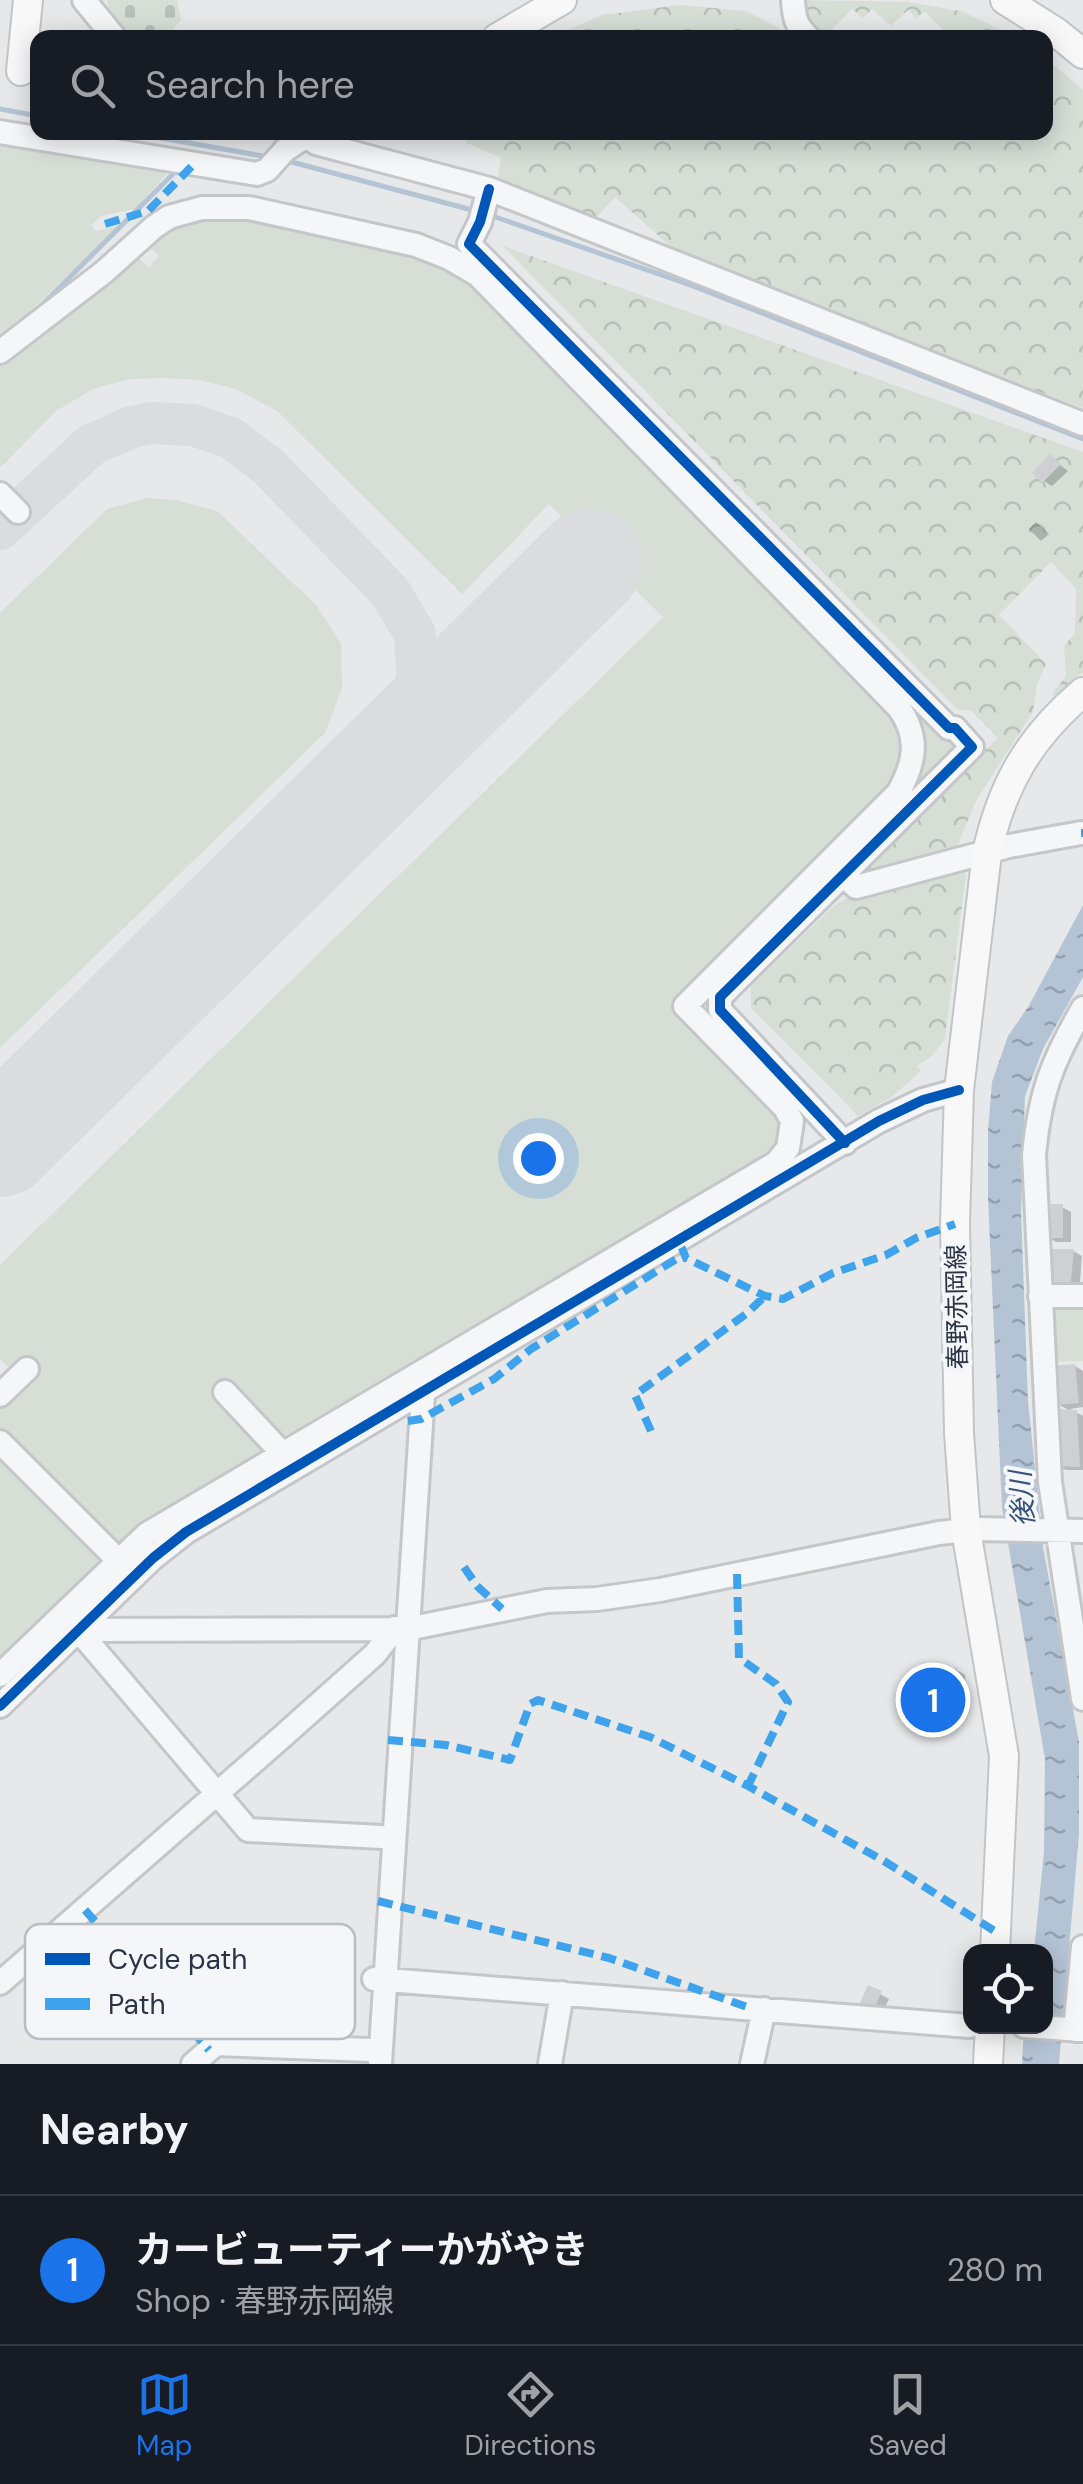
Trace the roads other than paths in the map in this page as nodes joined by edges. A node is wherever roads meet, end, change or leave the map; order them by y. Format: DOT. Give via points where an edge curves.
graph roads {
  1 [pos="28,0"];
  2 [pos="84,0"];
  3 [pos="562,0"];
  4 [pos="793,0"];
  5 [pos="1005,0"];
  6 [pos="108,30"];
  7 [pos="511,30"];
  8 [pos="801,30"];
  9 [pos="1051,30"];
  10 [pos="1053,31"];
  11 [pos="1083,54"];
  12 [pos="20,71"];
  13 [pos="0,132"];
  14 [pos="30,137"];
  15 [pos="49,140"];
  16 [pos="299,140"];
  17 [pos="313,140"];
  18 [pos="485,203"];
  19 [pos="0,352"];
  20 [pos="1075,421"];
  21 [pos="0,494"];
  22 [pos="18,512"];
  23 [pos="1083,692"];
  24 [pos="1081,833"];
  25 [pos="986,853"];
  26 [pos="845,876"];
  27 [pos="1083,1008"];
  28 [pos="958,1090"];
  29 [pos="845,1143"];
  30 [pos="1040,1296"];
  31 [pos="1083,1296"];
  32 [pos="225,1392"];
  33 [pos="413,1399"];
  34 [pos="0,1442"];
  35 [pos="284,1454"];
  36 [pos="980,1530"];
  37 [pos="1071,1530"];
  38 [pos="118,1560"];
  39 [pos="401,1628"];
  40 [pos="78,1630"];
  41 [pos="0,1675"];
  42 [pos="1083,1699"];
  43 [pos="0,1706"];
  44 [pos="218,1792"];
  45 [pos="382,1838"];
  46 [pos="67,1924"];
  47 [pos="995,1944"];
  48 [pos="1083,1947"];
  49 [pos="25,1960"];
  50 [pos="380,1979"];
  51 [pos="0,1982"];
  52 [pos="562,1993"];
  53 [pos="764,2009"];
  54 [pos="963,2025"];
  55 [pos="1075,2030"];
  56 [pos="990,2034"];
  57 [pos="373,2059"];
  58 [pos="193,2064"];
  59 [pos="550,2064"];
  60 [pos="752,2064"];
  61 [pos="988,2064"];
  1 -- 12 [label="main road"];
  2 -- 6 [label="street"];
  3 -- 7 [label="main road"];
  4 -- 8 [label="street"];
  5 -- 9 [label="main road"];
  10 -- 11 [label="main road"];
  13 -- 14 [label="street"];
  15 -- 16 [label="street" via="257,174"];
  17 -- 18 [label="street"];
  18 -- 20 [label="street"];
  18 -- 26 [label="street" via="469,244 972,748"];
  19 -- 35 [label="street" via="154,227 185,212 248,208 433,250 478,275 910,726 914,758 898,793 685,1006 785,1108 792,1121 788,1148 776,1163"];
  21 -- 22 [label="street"];
  23 -- 25 [label="main road, 春野赤岡線" via="1052,718 1021,761 994,816"];
  24 -- 25 [label="street"];
  25 -- 26 [label="street" via="856,887"];
  25 -- 28 [label="main road, 春野赤岡線"];
  26 -- 29 [label="street" via="720,997 720,1010"];
  27 -- 30 [label="street" via="1047,1077 1038,1110"];
  28 -- 29 [label="street" via="923,1100"];
  28 -- 36 [label="main road, 春野赤岡線" via="960,1433"];
  29 -- 33 [label="street"];
  30 -- 31 [label="street"];
  30 -- 37 [label="street" via="1050,1482"];
  32 -- 35 [label="street"];
  33 -- 39 [label="street"];
  33 -- 40 [label="street" via="186,1532"];
  34 -- 38 [label="street"];
  35 -- 38 [label="street" via="147,1534"];
  36 -- 37 [label="street"];
  36 -- 39 [label="street" via="660,1590 546,1600"];
  36 -- 47 [label="main road, 春野赤岡線" via="1004,1756"];
  37 -- 42 [label="street"];
  38 -- 41 [label="street"];
  39 -- 40 [label="street"];
  39 -- 44 [label="street"];
  39 -- 45 [label="street"];
  39 -- 50 [label="street"];
  40 -- 43 [label="street"];
  40 -- 44 [label="street"];
  44 -- 45 [label="street" via="248,1830"];
  44 -- 46 [label="street"];
  45 -- 50 [label="street"];
  48 -- 55 [label="street"];
  49 -- 51 [label="street"];
  50 -- 52 [label="street"];
  50 -- 57 [label="street"];
  52 -- 53 [label="street"];
  52 -- 59 [label="street"];
  53 -- 54 [label="street"];
  53 -- 60 [label="street"];
  56 -- 61 [label="main road"];
  57 -- 58 [label="street" via="216,2044"];
}
